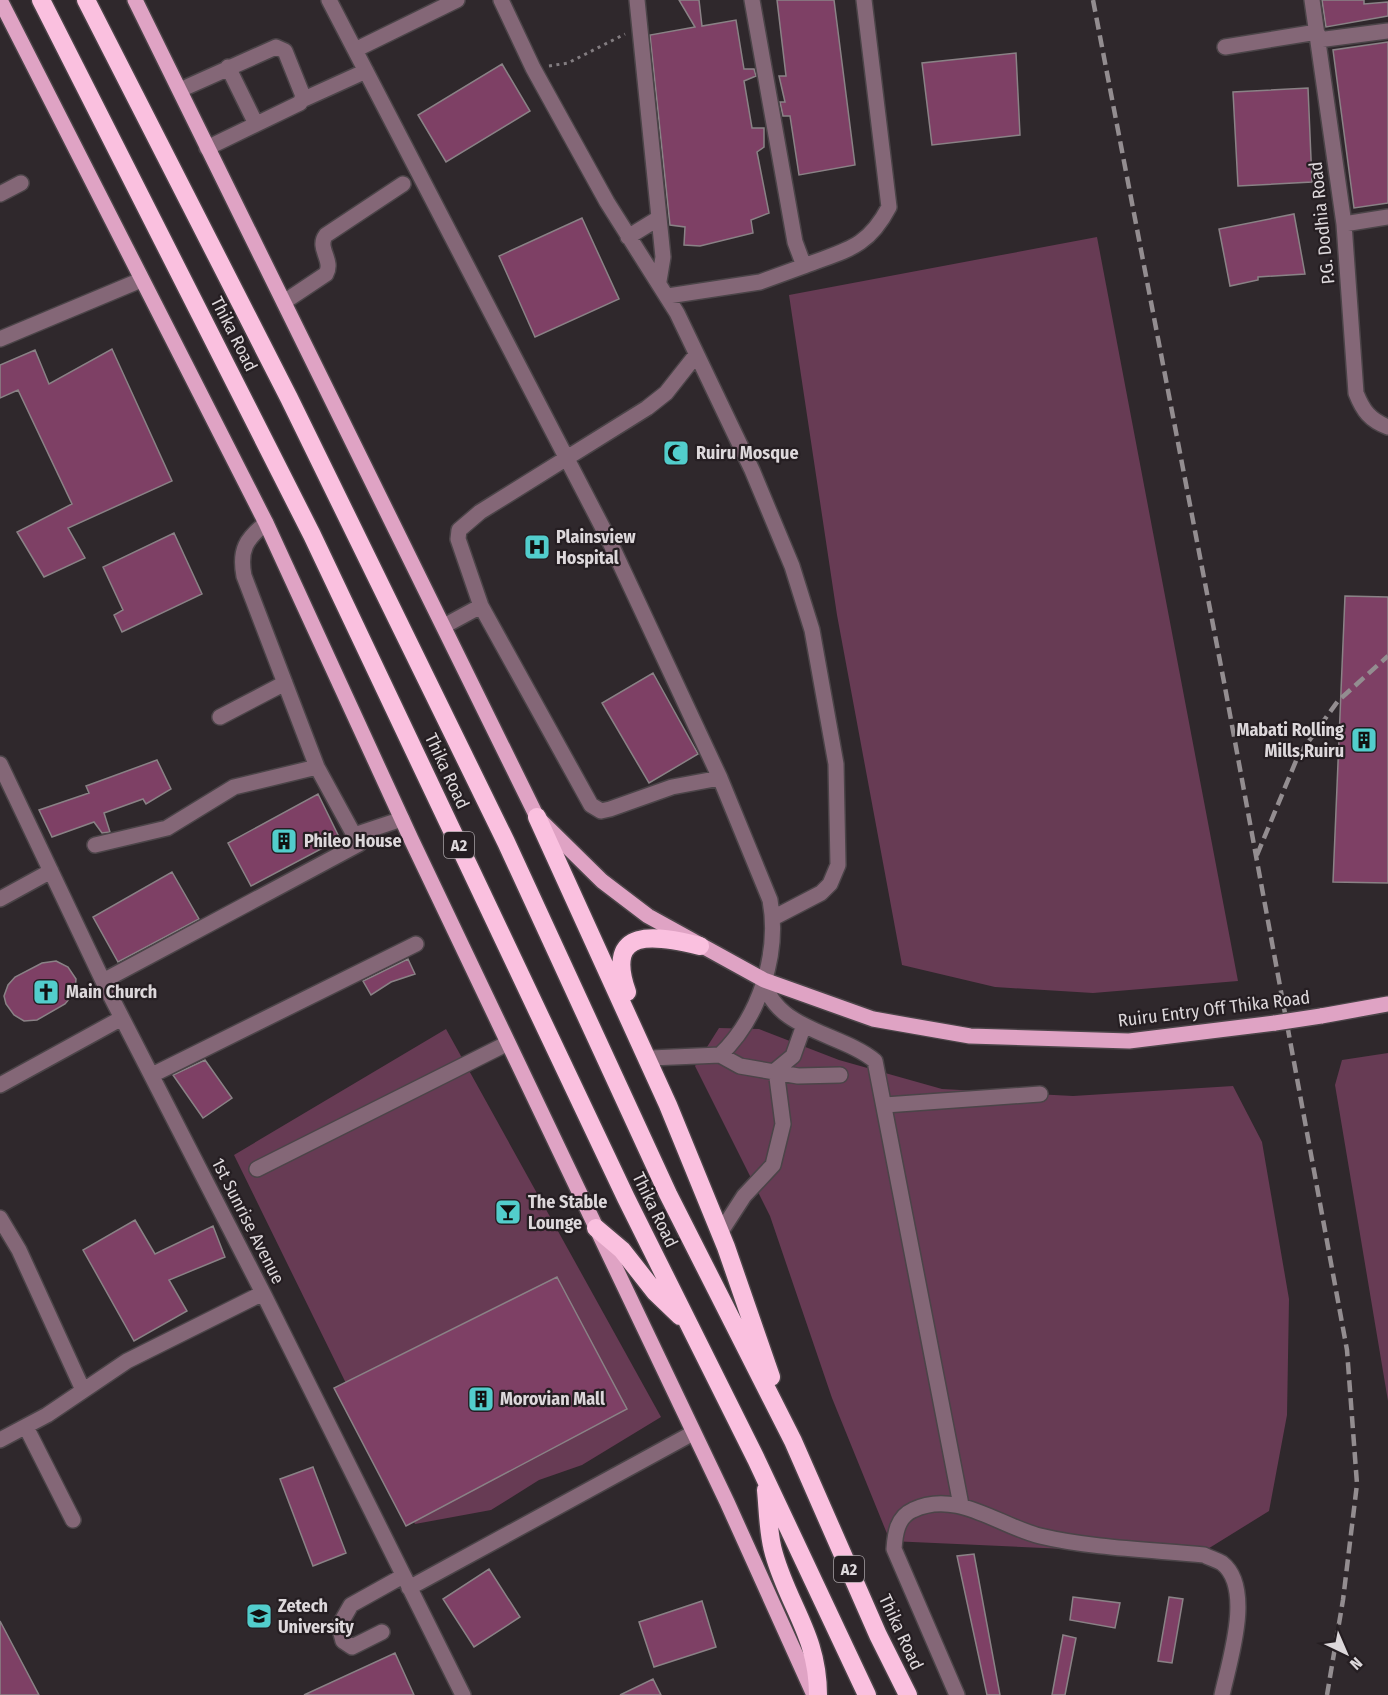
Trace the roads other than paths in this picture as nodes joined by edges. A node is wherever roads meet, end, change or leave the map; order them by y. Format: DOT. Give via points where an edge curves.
graph roads {
  1 [pos="0,0"];
  2 [pos="41,0"];
  3 [pos="86,0"];
  4 [pos="135,0"];
  5 [pos="329,0"];
  6 [pos="457,0"];
  7 [pos="501,0"];
  8 [pos="637,0"];
  9 [pos="752,0"];
  10 [pos="864,0"];
  11 [pos="1312,0"];
  12 [pos="1388,31"];
  13 [pos="1318,36"];
  14 [pos="1225,47"];
  15 [pos="355,50"];
  16 [pos="228,67"];
  17 [pos="366,72"];
  18 [pos="180,90"];
  19 [pos="302,100"];
  20 [pos="256,124"];
  21 [pos="207,148"];
  22 [pos="21,183"];
  23 [pos="403,184"];
  24 [pos="0,194"];
  25 [pos="1388,217"];
  26 [pos="659,218"];
  27 [pos="1344,224"];
  28 [pos="628,237"];
  29 [pos="804,266"];
  30 [pos="141,280"];
  31 [pos="659,281"];
  32 [pos="668,296"];
  33 [pos="284,302"];
  34 [pos="0,339"];
  35 [pos="696,355"];
  36 [pos="1388,427"];
  37 [pos="567,456"];
  38 [pos="266,524"];
  39 [pos="481,606"];
  40 [pos="444,626"];
  41 [pos="285,683"];
  42 [pos="220,717"];
  43 [pos="317,767"];
  44 [pos="1,770"];
  45 [pos="720,778"];
  46 [pos="537,818"];
  47 [pos="402,819"];
  48 [pos="354,835"];
  49 [pos="95,845"];
  50 [pos="51,871"];
  51 [pos="0,899"];
  52 [pos="773,918"];
  53 [pos="416,944"];
  54 [pos="700,946"];
  55 [pos="764,980"];
  56 [pos="103,981"];
  57 [pos="1388,1004"];
  58 [pos="122,1018"];
  59 [pos="804,1025"];
  60 [pos="508,1043"];
  61 [pos="720,1055"];
  62 [pos="651,1058"];
  63 [pos="776,1070"];
  64 [pos="152,1075"];
  65 [pos="840,1075"];
  66 [pos="0,1085"];
  67 [pos="1040,1094"];
  68 [pos="885,1105"];
  69 [pos="668,1106"];
  70 [pos="257,1169"];
  71 [pos="0,1218"];
  72 [pos="596,1228"];
  73 [pos="720,1233"];
  74 [pos="263,1293"];
  75 [pos="688,1323"];
  76 [pos="83,1390"];
  77 [pos="26,1426"];
  78 [pos="693,1433"];
  79 [pos="0,1440"];
  80 [pos="794,1441"];
  81 [pos="764,1474"];
  82 [pos="961,1505"];
  83 [pos="74,1520"];
  84 [pos="406,1582"];
  85 [pos="382,1632"];
  86 [pos="463,1695"];
  87 [pos="816,1695"];
  88 [pos="867,1695"];
  89 [pos="908,1695"];
  90 [pos="957,1695"];
  91 [pos="1222,1695"];
  1 -- 30 [label="main road"];
  2 -- 75 [label="highway, Thika Road / A2" via="312,536"];
  3 -- 80 [label="highway, Thika Road / A2" via="294,409 506,842 668,1194"];
  4 -- 18 [label="main road"];
  5 -- 15 [label="street"];
  6 -- 15 [label="street"];
  7 -- 28 [label="street" via="533,68"];
  8 -- 26 [label="street"];
  9 -- 29 [label="street" via="795,242"];
  10 -- 29 [label="street" via="889,207 866,239"];
  11 -- 13 [label="street, P.G. Dodhia Road"];
  12 -- 13 [label="street"];
  13 -- 14 [label="street"];
  13 -- 27 [label="street, P.G. Dodhia Road"];
  15 -- 17 [label="street"];
  16 -- 18 [label="street"];
  16 -- 19 [label="street" via="282,48"];
  16 -- 20 [label="street"];
  17 -- 19 [label="street"];
  17 -- 37 [label="street"];
  18 -- 21 [label="main road"];
  19 -- 20 [label="street"];
  20 -- 21 [label="street"];
  21 -- 33 [label="main road"];
  22 -- 24 [label="street"];
  23 -- 33 [label="street" via="326,235 322,246 328,264 326,274"];
  25 -- 27 [label="street"];
  26 -- 28 [label="street"];
  26 -- 31 [label="street" via="663,258"];
  27 -- 36 [label="street, P.G. Dodhia Road" via="1356,393 1363,411"];
  28 -- 31 [label="street"];
  29 -- 32 [label="street" via="760,282"];
  30 -- 34 [label="street"];
  30 -- 38 [label="main road"];
  31 -- 32 [label="street"];
  32 -- 35 [label="street"];
  33 -- 40 [label="main road"];
  35 -- 37 [label="street" via="666,393 647,408"];
  35 -- 52 [label="street" via="752,470 792,566 818,650 836,765 839,846 835,875 821,892"];
  37 -- 39 [label="street" via="459,530 462,555"];
  37 -- 45 [label="street"];
  38 -- 41 [label="street" via="248,538 241,562"];
  38 -- 47 [label="main road"];
  39 -- 40 [label="street"];
  39 -- 45 [label="street" via="591,805 601,811 672,787"];
  40 -- 46 [label="main road"];
  41 -- 42 [label="street"];
  41 -- 43 [label="street"];
  43 -- 48 [label="street"];
  43 -- 49 [label="street" via="234,787 167,828"];
  44 -- 50 [label="street, 1st Sunrise Avenue"];
  45 -- 52 [label="street" via="770,900"];
  46 -- 54 [label="main road, Ruiru Entry Off Thika Road" via="602,881 648,916"];
  46 -- 69 [label="highway"];
  47 -- 48 [label="street"];
  47 -- 60 [label="main road"];
  48 -- 56 [label="street" via="359,844"];
  50 -- 51 [label="street"];
  50 -- 56 [label="street, 1st Sunrise Avenue"];
  52 -- 55 [label="street"];
  53 -- 64 [label="street"];
  54 -- 55 [label="main road, Ruiru Entry Off Thika Road"];
  54 -- 62 [label="highway" via="664,937 639,940 624,950 620,971"];
  55 -- 57 [label="main road, Ruiru Entry Off Thika Road, bridge" via="873,1019 980,1037 1130,1041"];
  55 -- 59 [label="street" via="766,993"];
  55 -- 61 [label="street" via="752,1014 734,1042"];
  56 -- 58 [label="street, 1st Sunrise Avenue"];
  58 -- 64 [label="street, 1st Sunrise Avenue"];
  58 -- 66 [label="street"];
  59 -- 63 [label="street" via="793,1056"];
  59 -- 68 [label="street" via="864,1052 875,1061"];
  60 -- 70 [label="street"];
  60 -- 72 [label="main road"];
  61 -- 62 [label="street"];
  61 -- 63 [label="street" via="740,1065"];
  62 -- 69 [label="highway"];
  63 -- 65 [label="street" via="798,1076"];
  63 -- 73 [label="street" via="783,1124 772,1165 744,1196"];
  64 -- 74 [label="street, 1st Sunrise Avenue"];
  67 -- 68 [label="street"];
  68 -- 82 [label="street"];
  69 -- 73 [label="highway"];
  71 -- 76 [label="street" via="19,1250"];
  72 -- 75 [label="highway" via="622,1250 655,1292"];
  72 -- 78 [label="main road"];
  73 -- 80 [label="highway"];
  74 -- 76 [label="street" via="127,1360"];
  74 -- 84 [label="street, 1st Sunrise Avenue"];
  75 -- 81 [label="highway, Thika Road / A2"];
  76 -- 77 [label="street"];
  77 -- 79 [label="street"];
  77 -- 83 [label="street"];
  78 -- 84 [label="street"];
  78 -- 87 [label="main road"];
  80 -- 89 [label="highway, Thika Road / A2"];
  81 -- 87 [label="highway" via="773,1554 812,1642 818,1672"];
  81 -- 88 [label="highway, Thika Road / A2"];
  82 -- 90 [label="street" via="911,1510 898,1523 894,1549"];
  82 -- 91 [label="street" via="1040,1536 1204,1556 1222,1564 1235,1581 1238,1596 1237,1625"];
  84 -- 85 [label="street" via="351,1605 339,1626 343,1641 352,1647"];
  84 -- 86 [label="street, 1st Sunrise Avenue"];
}
